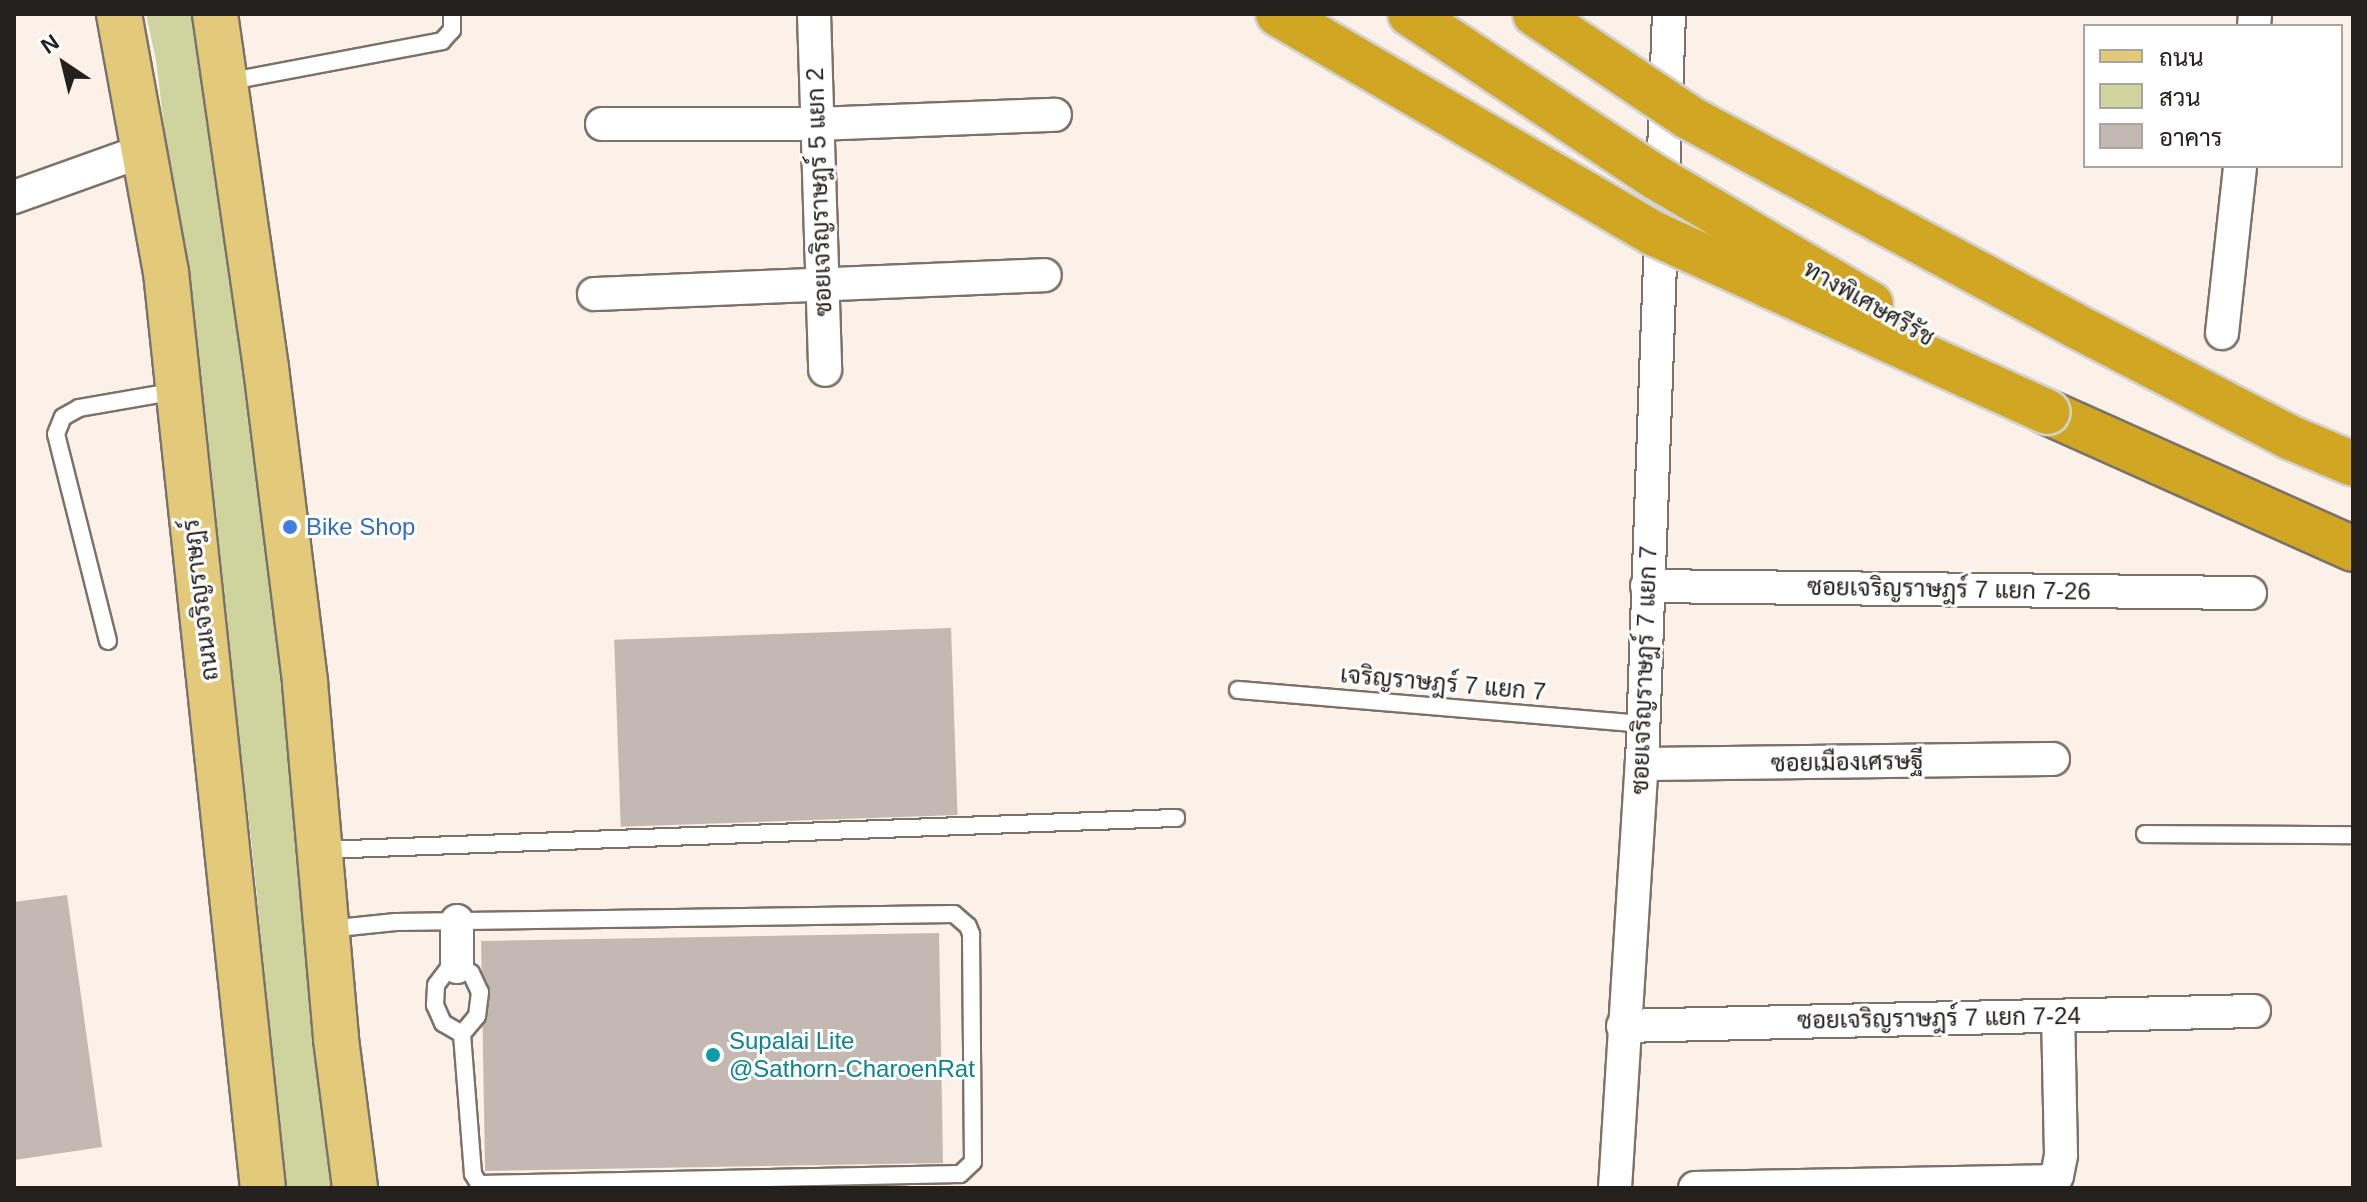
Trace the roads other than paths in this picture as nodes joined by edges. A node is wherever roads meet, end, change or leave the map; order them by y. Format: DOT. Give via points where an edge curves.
graph roads {
  1 [pos="119,14"];
  2 [pos="215,14"];
  3 [pos="452,14"];
  4 [pos="814,14"];
  5 [pos="1278,14"];
  6 [pos="1410,14"];
  7 [pos="1535,14"];
  8 [pos="1669,14"];
  9 [pos="226,82"];
  10 [pos="1055,115"];
  11 [pos="602,124"];
  12 [pos="816,124"];
  13 [pos="145,150"];
  14 [pos="2240,168"];
  15 [pos="14,197"];
  16 [pos="1045,275"];
  17 [pos="820,285"];
  18 [pos="594,294"];
  19 [pos="2222,333"];
  20 [pos="825,370"];
  21 [pos="176,391"];
  22 [pos="2047,412"];
  23 [pos="2353,464"];
  24 [pos="2353,549"];
  25 [pos="1647,586"];
  26 [pos="2250,593"];
  27 [pos="108,641"];
  28 [pos="1238,690"];
  29 [pos="1643,724"];
  30 [pos="2053,759"];
  31 [pos="1642,764"];
  32 [pos="1176,818"];
  33 [pos="2145,834"];
  34 [pos="2353,835"];
  35 [pos="320,850"];
  36 [pos="457,921"];
  37 [pos="326,929"];
  38 [pos="457,967"];
  39 [pos="2254,1011"];
  40 [pos="2058,1016"];
  41 [pos="1623,1026"];
  42 [pos="462,1034"];
  43 [pos="263,1188"];
  44 [pos="355,1188"];
  45 [pos="1615,1188"];
  46 [pos="1695,1188"];
  1 -- 13 [label="main road, ถนนเจริญราษฎร์"];
  2 -- 9 [label="main road"];
  3 -- 9 [label="lane" via="452,30 442,41"];
  4 -- 12 [label="street, ซอยเจริญราษฎร์ 5 แยก 2"];
  5 -- 22 [label="highway, bridge" via="1655,234"];
  6 -- 22 [label="highway, ทางพิเศษศรีรัช, bridge" via="1657,178"];
  7 -- 23 [label="highway, bridge" via="1688,117 2235,409"];
  8 -- 25 [label="street, ซอยเจริญราษฎร์ 7 แยก 7"];
  9 -- 35 [label="main road" via="305,683"];
  10 -- 12 [label="street"];
  11 -- 12 [label="street"];
  12 -- 17 [label="street, ซอยเจริญราษฎร์ 5 แยก 2"];
  13 -- 15 [label="street"];
  13 -- 21 [label="main road, ถนนเจริญราษฎร์" via="166,272"];
  14 -- 19 [label="street"];
  16 -- 17 [label="street"];
  17 -- 18 [label="street"];
  17 -- 20 [label="street, ซอยเจริญราษฎร์ 5 แยก 2"];
  21 -- 27 [label="lane" via="79,408 63,417 56,434"];
  21 -- 43 [label="main road, ถนนเจริญราษฎร์"];
  22 -- 24 [label="highway, ทางพิเศษศรีรัช"];
  25 -- 26 [label="street, ซอยเจริญราษฎร์ 7 แยก 7-26"];
  25 -- 29 [label="street, ซอยเจริญราษฎร์ 7 แยก 7"];
  28 -- 29 [label="lane, เจริญราษฎร์ 7 แยก 7"];
  29 -- 31 [label="street, ซอยเจริญราษฎร์ 7 แยก 7"];
  30 -- 31 [label="street, ซอยเมืองเศรษฐี"];
  31 -- 41 [label="street, ซอยเจริญราษฎร์ 7 แยก 7"];
  32 -- 35 [label="lane"];
  33 -- 34 [label="lane"];
  35 -- 37 [label="main road"];
  36 -- 37 [label="lane"];
  36 -- 38 [label="street"];
  36 -- 42 [label="lane" via="954,914 971,934 973,1162 960,1174 479,1184 473,1174"];
  37 -- 44 [label="main road"];
  38 -- 42 [label="lane" via="471,973 480,992 477,1016"];
  38 -- 42 [label="lane" via="448,969 436,985 435,1005 443,1023"];
  39 -- 40 [label="street, ซอยเจริญราษฎร์ 7 แยก 7-24"];
  40 -- 41 [label="street, ซอยเจริญราษฎร์ 7 แยก 7-24"];
  40 -- 46 [label="street" via="2061,1155 2057,1176 2047,1181"];
  41 -- 45 [label="street, ซอยเจริญราษฎร์ 7 แยก 7"];
}
